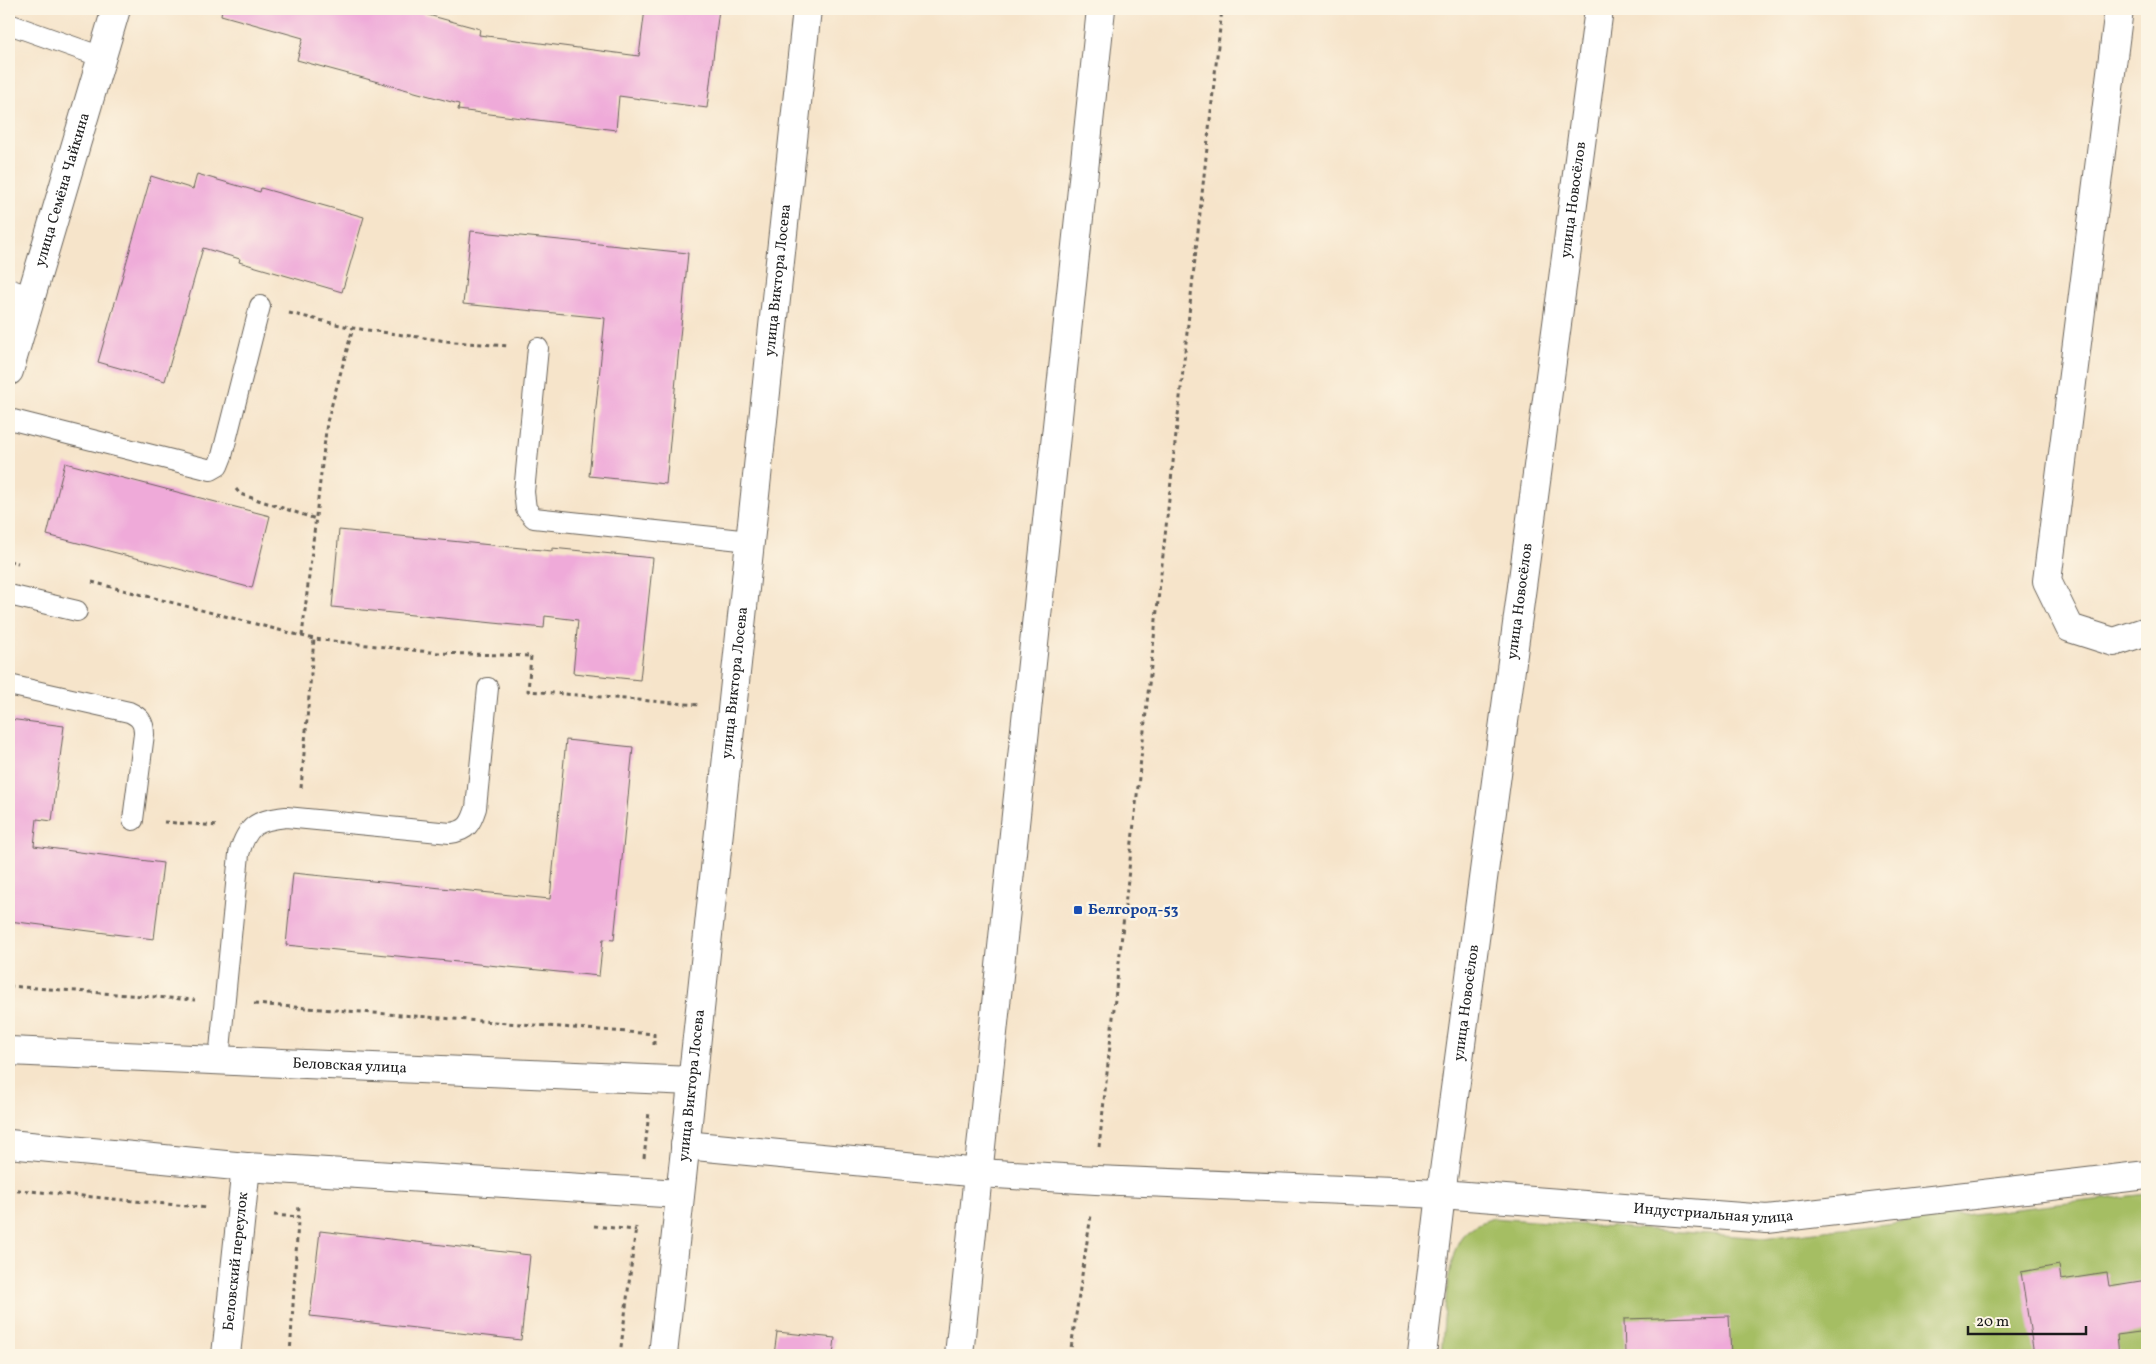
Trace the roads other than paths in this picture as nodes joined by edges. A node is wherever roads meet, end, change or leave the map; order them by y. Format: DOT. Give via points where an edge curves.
graph roads {
  1 [pos="116,9"];
  2 [pos="808,9"];
  3 [pos="1101,9"];
  4 [pos="1599,9"];
  5 [pos="2119,9"];
  6 [pos="9,24"];
  7 [pos="102,57"];
  8 [pos="20,293"];
  9 [pos="260,306"];
  10 [pos="538,348"];
  11 [pos="9,371"];
  12 [pos="9,419"];
  13 [pos="750,541"];
  14 [pos="9,595"];
  15 [pos="77,611"];
  16 [pos="2147,631"];
  17 [pos="9,685"];
  18 [pos="488,688"];
  19 [pos="133,820"];
  20 [pos="9,1051"];
  21 [pos="219,1060"];
  22 [pos="692,1081"];
  23 [pos="9,1144"];
  24 [pos="685,1145"];
  25 [pos="246,1167"];
  26 [pos="980,1173"];
  27 [pos="2147,1175"];
  28 [pos="680,1194"];
  29 [pos="1441,1194"];
  30 [pos="226,1355"];
  31 [pos="663,1355"];
  32 [pos="959,1355"];
  33 [pos="1422,1355"];
  1 -- 7 [label="street, улица Семёна Чайкина"];
  2 -- 13 [label="street, улица Виктора Лосева"];
  3 -- 26 [label="street"];
  4 -- 29 [label="street, улица Новосёлов"];
  5 -- 16 [label="street" via="2047,581 2070,628 2114,642"];
  6 -- 7 [label="lane"];
  7 -- 8 [label="street, улица Семёна Чайкина"];
  8 -- 11 [label="street, улица Семёна Чайкина"];
  9 -- 12 [label="lane" via="218,466 211,470"];
  10 -- 13 [label="lane" via="524,492 526,508 534,518"];
  13 -- 22 [label="street, улица Виктора Лосева"];
  14 -- 15 [label="lane"];
  17 -- 19 [label="lane" via="138,716 144,724 144,734"];
  18 -- 21 [label="lane" via="476,808 471,824 460,832 286,817 254,824 243,838"];
  20 -- 21 [label="street, Беловская улица"];
  21 -- 22 [label="street, Беловская улица"];
  22 -- 24 [label="street, улица Виктора Лосева"];
  23 -- 25 [label="street"];
  24 -- 26 [label="street, Индустриальная улица"];
  24 -- 28 [label="street, улица Виктора Лосева"];
  25 -- 28 [label="street"];
  25 -- 30 [label="street, Беловский переулок"];
  26 -- 29 [label="street, Индустриальная улица"];
  26 -- 32 [label="street"];
  27 -- 29 [label="street, Индустриальная улица" via="1767,1219"];
  28 -- 31 [label="street, улица Виктора Лосева"];
  29 -- 33 [label="street"];
}
